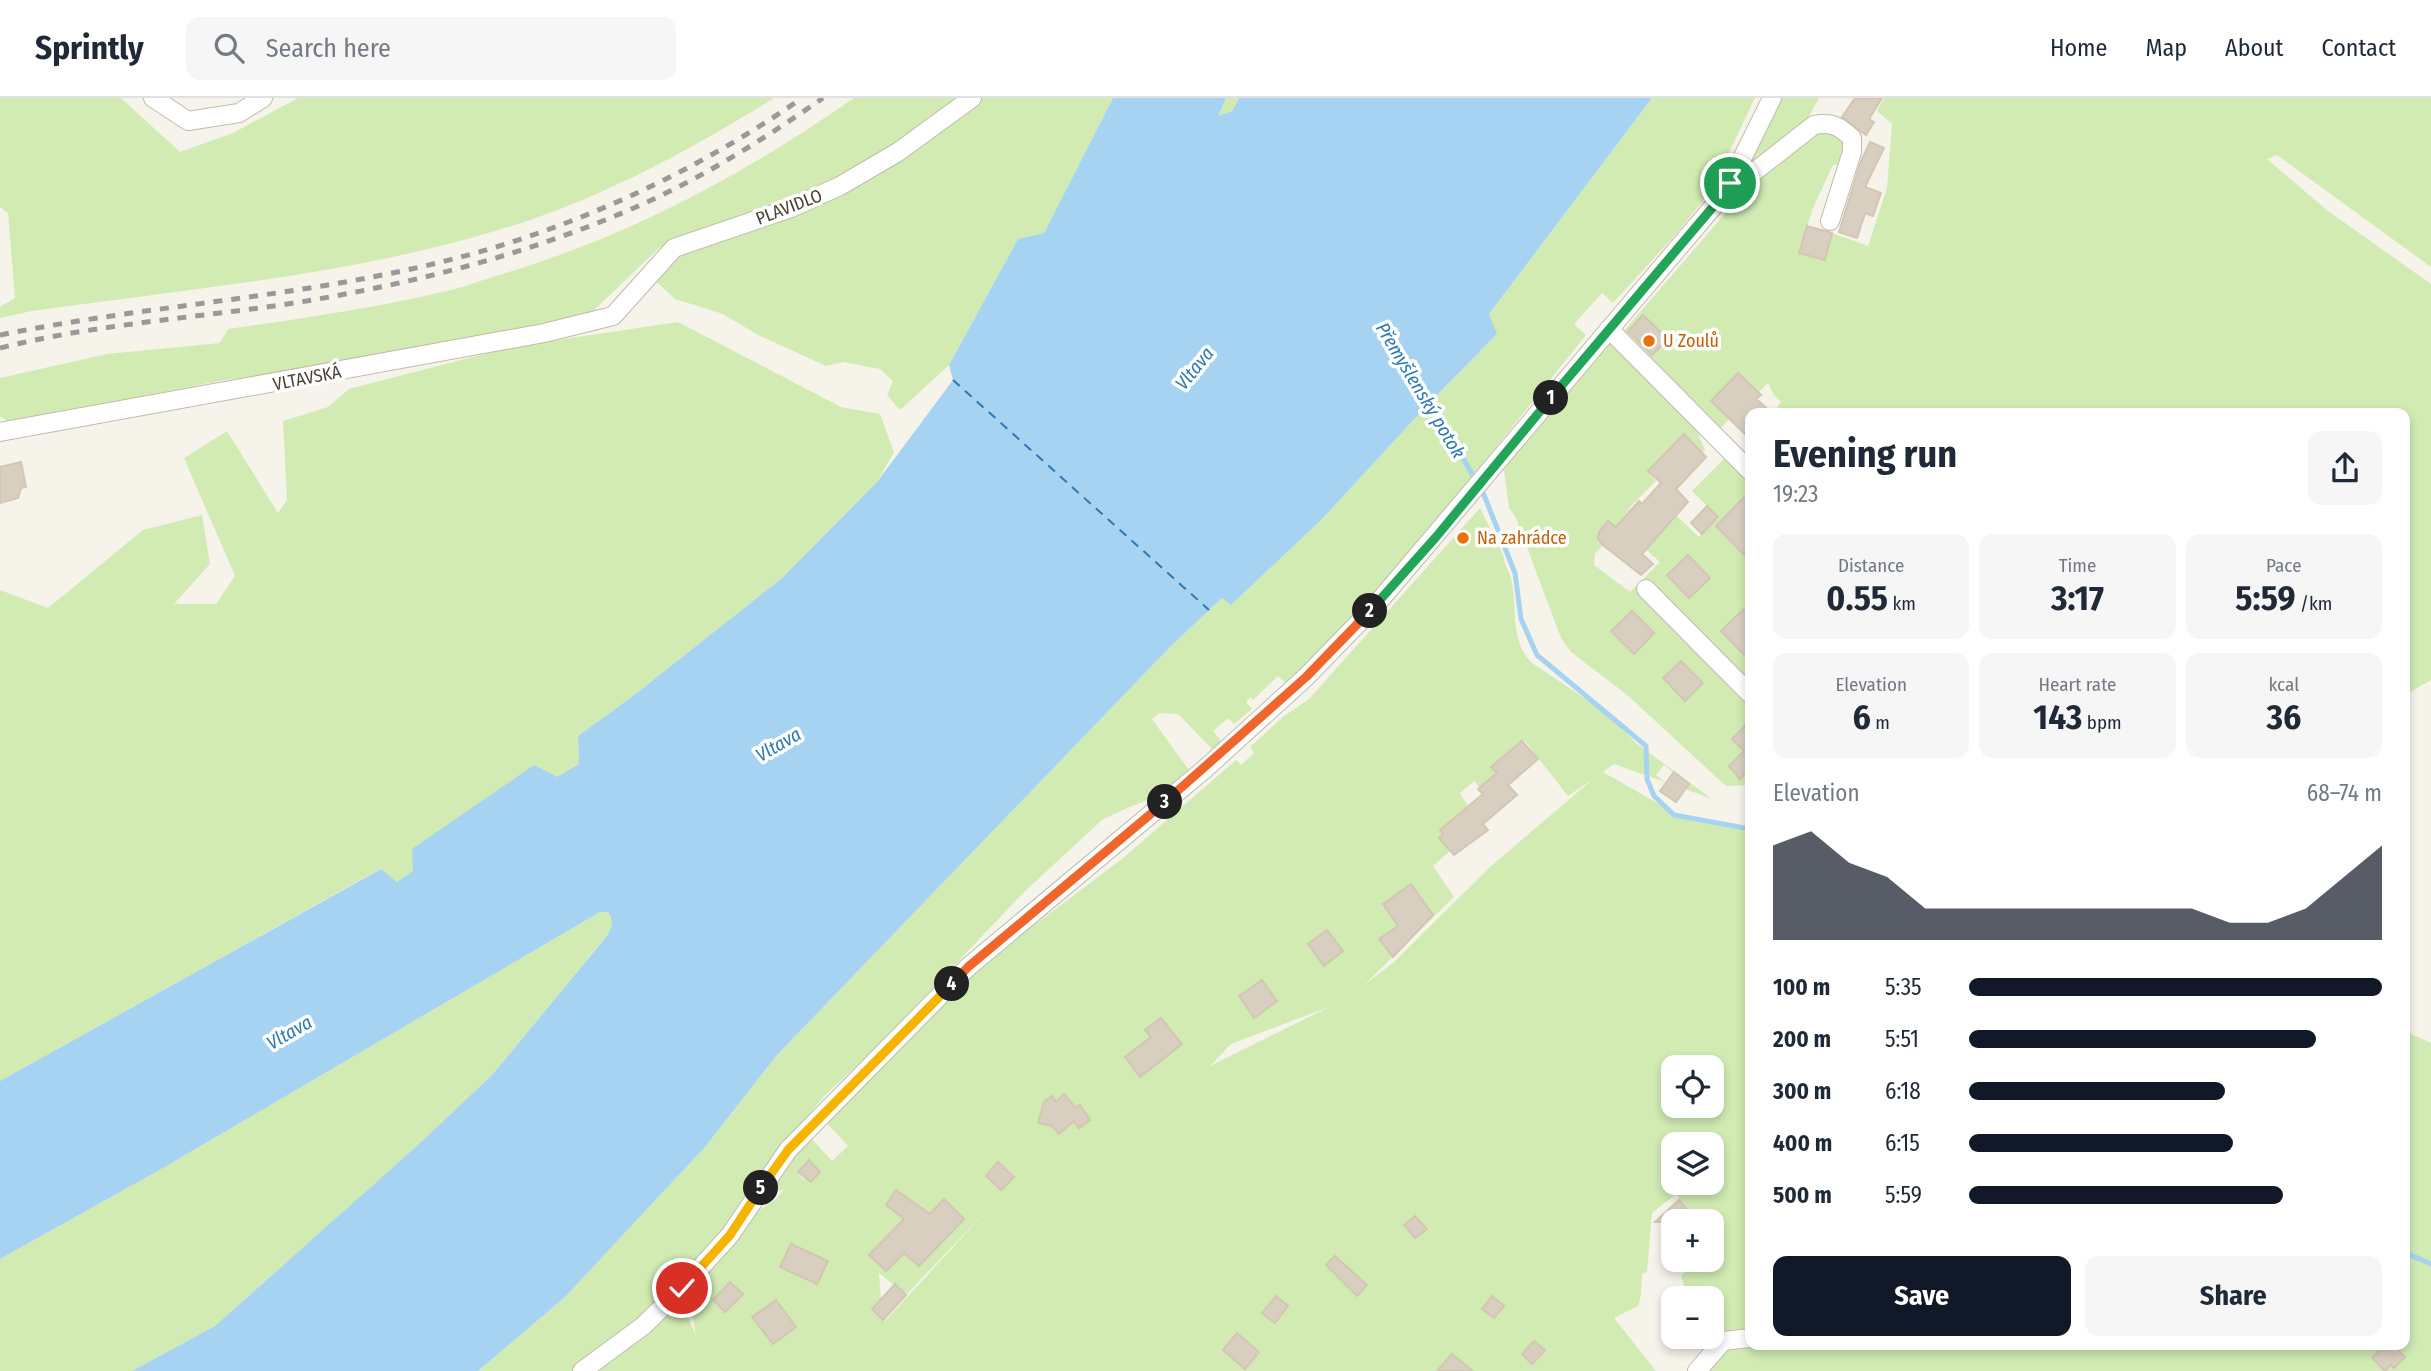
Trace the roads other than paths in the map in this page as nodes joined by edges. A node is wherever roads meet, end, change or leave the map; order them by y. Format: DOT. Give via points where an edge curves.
graph roads {
  1 [pos="153,98"];
  2 [pos="263,98"];
  3 [pos="972,98"];
  4 [pos="1772,98"];
  5 [pos="1729,185"];
  6 [pos="1830,221"];
  7 [pos="613,317"];
  8 [pos="1609,329"];
  9 [pos="0,432"];
  10 [pos="1745,466"];
  11 [pos="1646,589"];
  12 [pos="1745,689"];
  13 [pos="1745,1339"];
  14 [pos="582,1371"];
  15 [pos="1697,1371"];
  1 -- 2 [label="street" via="188,121 239,113"];
  3 -- 7 [label="street, PLAVIDLO" via="898,152 840,186 674,248"];
  4 -- 5 [label="street"];
  5 -- 6 [label="street" via="1754,172 1815,125 1838,126 1852,138 1852,152"];
  5 -- 8 [label="street"];
  7 -- 9 [label="street, VLTAVSKÁ"];
  8 -- 10 [label="street"];
  8 -- 14 [label="street" via="1375,606 1306,677 1206,768 968,967 788,1150 730,1235 682,1288 643,1326"];
  11 -- 12 [label="street"];
  13 -- 15 [label="street" via="1723,1341"];
}
